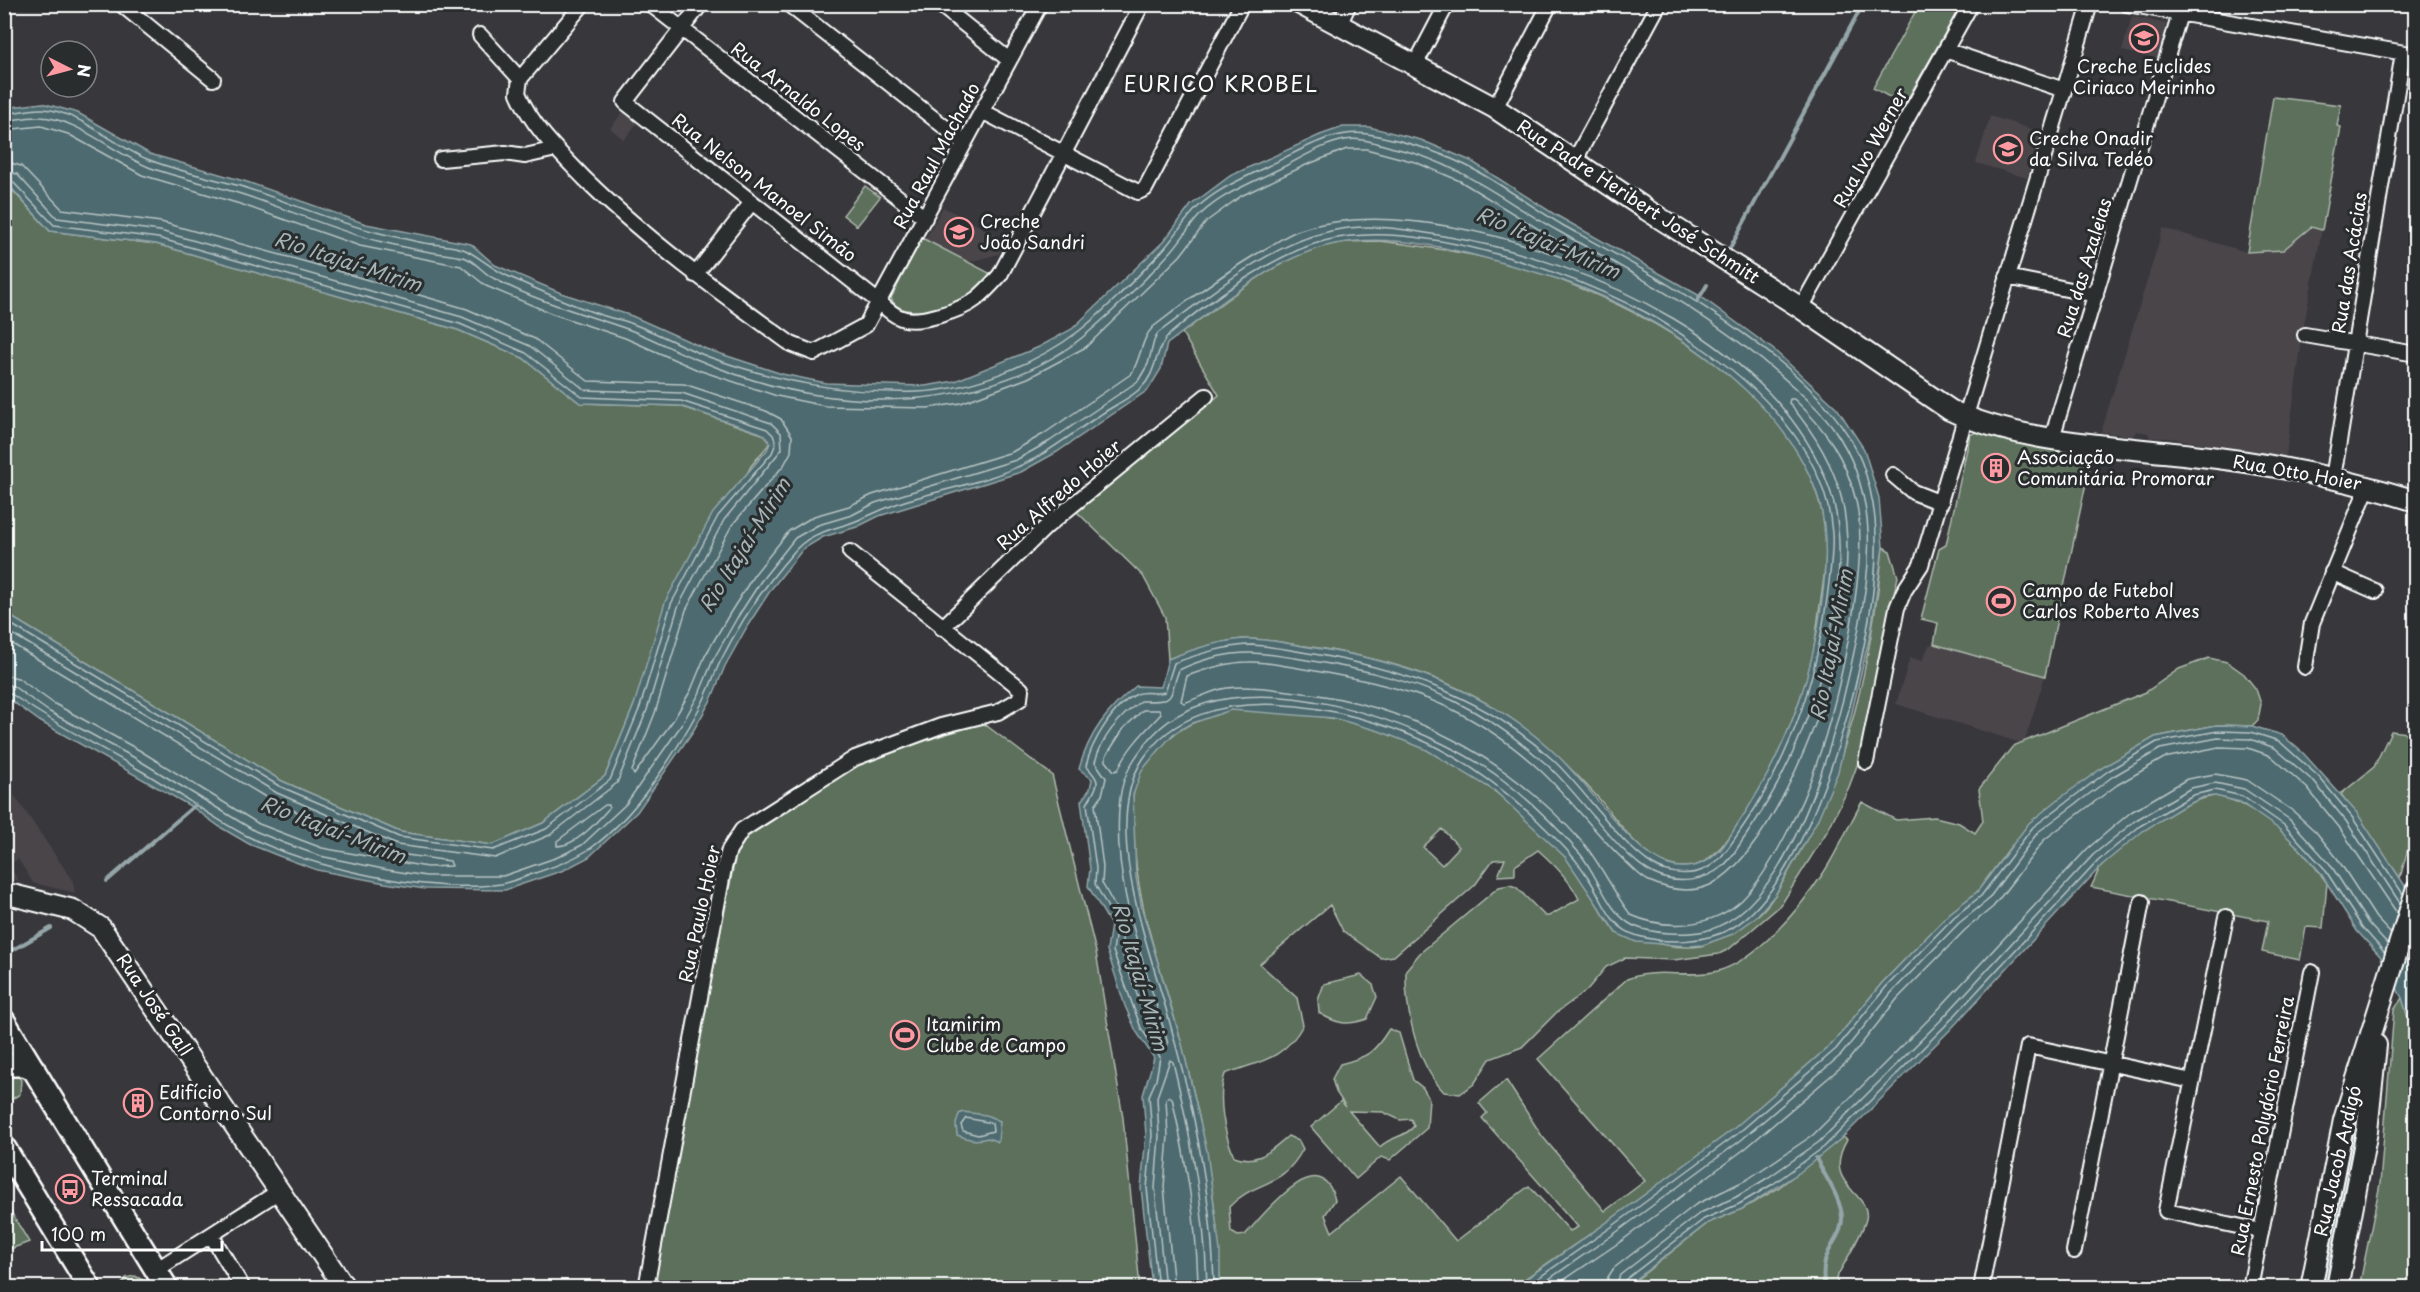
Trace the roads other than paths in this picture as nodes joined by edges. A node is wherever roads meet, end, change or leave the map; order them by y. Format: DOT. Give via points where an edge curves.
graph roads {
  1 [pos="121,4"];
  2 [pos="583,4"];
  3 [pos="650,4"];
  4 [pos="701,4"];
  5 [pos="788,4"];
  6 [pos="939,4"];
  7 [pos="1040,4"];
  8 [pos="1142,4"];
  9 [pos="1242,4"];
  10 [pos="1300,4"];
  11 [pos="1349,4"];
  12 [pos="1447,4"];
  13 [pos="1550,4"];
  14 [pos="1659,4"];
  15 [pos="1971,4"];
  16 [pos="2090,4"];
  17 [pos="2127,4"];
  18 [pos="2182,10"];
  19 [pos="1339,25"];
  20 [pos="682,29"];
  21 [pos="480,35"];
  22 [pos="1945,50"];
  23 [pos="2409,54"];
  24 [pos="1009,60"];
  25 [pos="1415,65"];
  26 [pos="213,79"];
  27 [pos="520,79"];
  28 [pos="2064,90"];
  29 [pos="1495,108"];
  30 [pos="982,111"];
  31 [pos="964,143"];
  32 [pos="556,149"];
  33 [pos="1064,154"];
  34 [pos="441,159"];
  35 [pos="1575,160"];
  36 [pos="752,202"];
  37 [pos="925,218"];
  38 [pos="695,275"];
  39 [pos="2007,277"];
  40 [pos="2096,295"];
  41 [pos="880,303"];
  42 [pos="1801,308"];
  43 [pos="2305,335"];
  44 [pos="2355,344"];
  45 [pos="2415,354"];
  46 [pos="1206,396"];
  47 [pos="1965,417"];
  48 [pos="2052,438"];
  49 [pos="1893,475"];
  50 [pos="2333,478"];
  51 [pos="2368,486"];
  52 [pos="2415,501"];
  53 [pos="1941,503"];
  54 [pos="850,552"];
  55 [pos="2332,572"];
  56 [pos="2375,591"];
  57 [pos="942,628"];
  58 [pos="2305,667"];
  59 [pos="1866,762"];
  60 [pos="2415,891"];
  61 [pos="4,893"];
  62 [pos="2142,902"];
  63 [pos="2226,916"];
  64 [pos="2312,972"];
  65 [pos="2383,994"];
  66 [pos="4,1021"];
  67 [pos="2111,1064"];
  68 [pos="4,1065"];
  69 [pos="34,1069"];
  70 [pos="2192,1081"];
  71 [pos="4,1147"];
  72 [pos="10,1165"];
  73 [pos="281,1190"];
  74 [pos="2261,1232"];
  75 [pos="211,1234"];
  76 [pos="2074,1251"];
  77 [pos="159,1280"];
  78 [pos="90,1287"];
  79 [pos="243,1287"];
  80 [pos="345,1287"];
  81 [pos="646,1287"];
  82 [pos="1982,1287"];
  83 [pos="2250,1287"];
  84 [pos="2311,1287"];
  85 [pos="2337,1287"];
  1 -- 26 [label="street"];
  2 -- 27 [label="street"];
  3 -- 20 [label="street, Rua Arnaldo Lopes"];
  4 -- 20 [label="street"];
  5 -- 31 [label="street"];
  6 -- 24 [label="street"];
  7 -- 24 [label="street, Rua Raul Machado"];
  8 -- 33 [label="street, Rua Nelson Manoel Simão"];
  9 -- 33 [label="street" via="1145,189 1138,192"];
  10 -- 19 [label="street, Rua Padre Heribert José Schmitt"];
  11 -- 19 [label="street"];
  12 -- 25 [label="street"];
  13 -- 29 [label="street"];
  14 -- 35 [label="street"];
  15 -- 22 [label="street, Rua Ivo Werner"];
  16 -- 28 [label="street"];
  17 -- 18 [label="street"];
  18 -- 23 [label="street"];
  18 -- 40 [label="street, Rua das Azaleias"];
  19 -- 25 [label="street, Rua Padre Heribert José Schmitt"];
  20 -- 36 [label="street, Rua Nelson Manoel Simão" via="626,102"];
  20 -- 37 [label="street, Rua Arnaldo Lopes"];
  21 -- 27 [label="street"];
  22 -- 28 [label="street"];
  22 -- 42 [label="street, Rua Ivo Werner"];
  23 -- 44 [label="street, Rua das Acácias"];
  24 -- 30 [label="street, Rua Raul Machado"];
  25 -- 29 [label="street, Rua Padre Heribert José Schmitt"];
  27 -- 32 [label="street" via="520,98"];
  28 -- 39 [label="street"];
  29 -- 35 [label="street, Rua Padre Heribert José Schmitt"];
  30 -- 31 [label="street, Rua Raul Machado"];
  30 -- 33 [label="street"];
  31 -- 37 [label="street, Rua Raul Machado"];
  32 -- 34 [label="street" via="525,156 505,153"];
  32 -- 38 [label="street" via="621,213"];
  33 -- 41 [label="street, Rua Nelson Manoel Simão" via="1000,275 976,300 949,313 911,320 900,318"];
  35 -- 42 [label="street, Rua Padre Heribert José Schmitt"];
  36 -- 38 [label="street"];
  36 -- 41 [label="street, Rua Nelson Manoel Simão"];
  37 -- 41 [label="street, Rua Raul Machado"];
  38 -- 41 [label="street, Rua Raul Machado" via="807,353 822,351 866,325"];
  39 -- 40 [label="street"];
  39 -- 47 [label="street"];
  40 -- 48 [label="street, Rua das Azaleias"];
  42 -- 47 [label="street, Rua Padre Heribert José Schmitt" via="1894,374"];
  43 -- 44 [label="street"];
  44 -- 45 [label="street"];
  44 -- 50 [label="street, Rua das Acácias"];
  46 -- 57 [label="street, Rua Alfredo Hoier" via="1047,526"];
  47 -- 48 [label="street, Rua Otto Hoier"];
  47 -- 53 [label="street"];
  48 -- 50 [label="street, Rua Otto Hoier" via="2194,455"];
  49 -- 53 [label="street" via="1913,492"];
  50 -- 51 [label="street, Rua Otto Hoier"];
  51 -- 52 [label="street, Rua Otto Hoier"];
  51 -- 55 [label="street"];
  53 -- 59 [label="street" via="1921,566 1897,608"];
  54 -- 57 [label="street"];
  55 -- 56 [label="street"];
  55 -- 58 [label="street" via="2312,623"];
  57 -- 81 [label="street, Rua Paulo Hoier" via="1021,689 1020,699 998,712 941,726 855,758 742,830 734,840 724,868"];
  60 -- 65 [label="street, Rua Jacob Ardigó"];
  61 -- 73 [label="street, Rua José Gall" via="73,910 101,928"];
  62 -- 67 [label="street"];
  63 -- 70 [label="street"];
  64 -- 74 [label="street, Rua Ernesto Polydório Ferreira"];
  65 -- 84 [label="street, Rua Jacob Ardigó" via="2339,1140"];
  65 -- 85 [label="street, Rua Jacob Ardigó" via="2367,1131"];
  66 -- 69 [label="main road"];
  67 -- 70 [label="street"];
  67 -- 76 [label="street"];
  67 -- 82 [label="street" via="2028,1046"];
  68 -- 69 [label="main road"];
  69 -- 77 [label="main road"];
  70 -- 74 [label="street" via="2166,1211"];
  71 -- 72 [label="main road"];
  72 -- 78 [label="main road"];
  73 -- 75 [label="street"];
  73 -- 80 [label="street, Rua José Gall"];
  74 -- 83 [label="street, Rua Ernesto Polydório Ferreira"];
  75 -- 77 [label="street"];
  75 -- 79 [label="street"];
}
